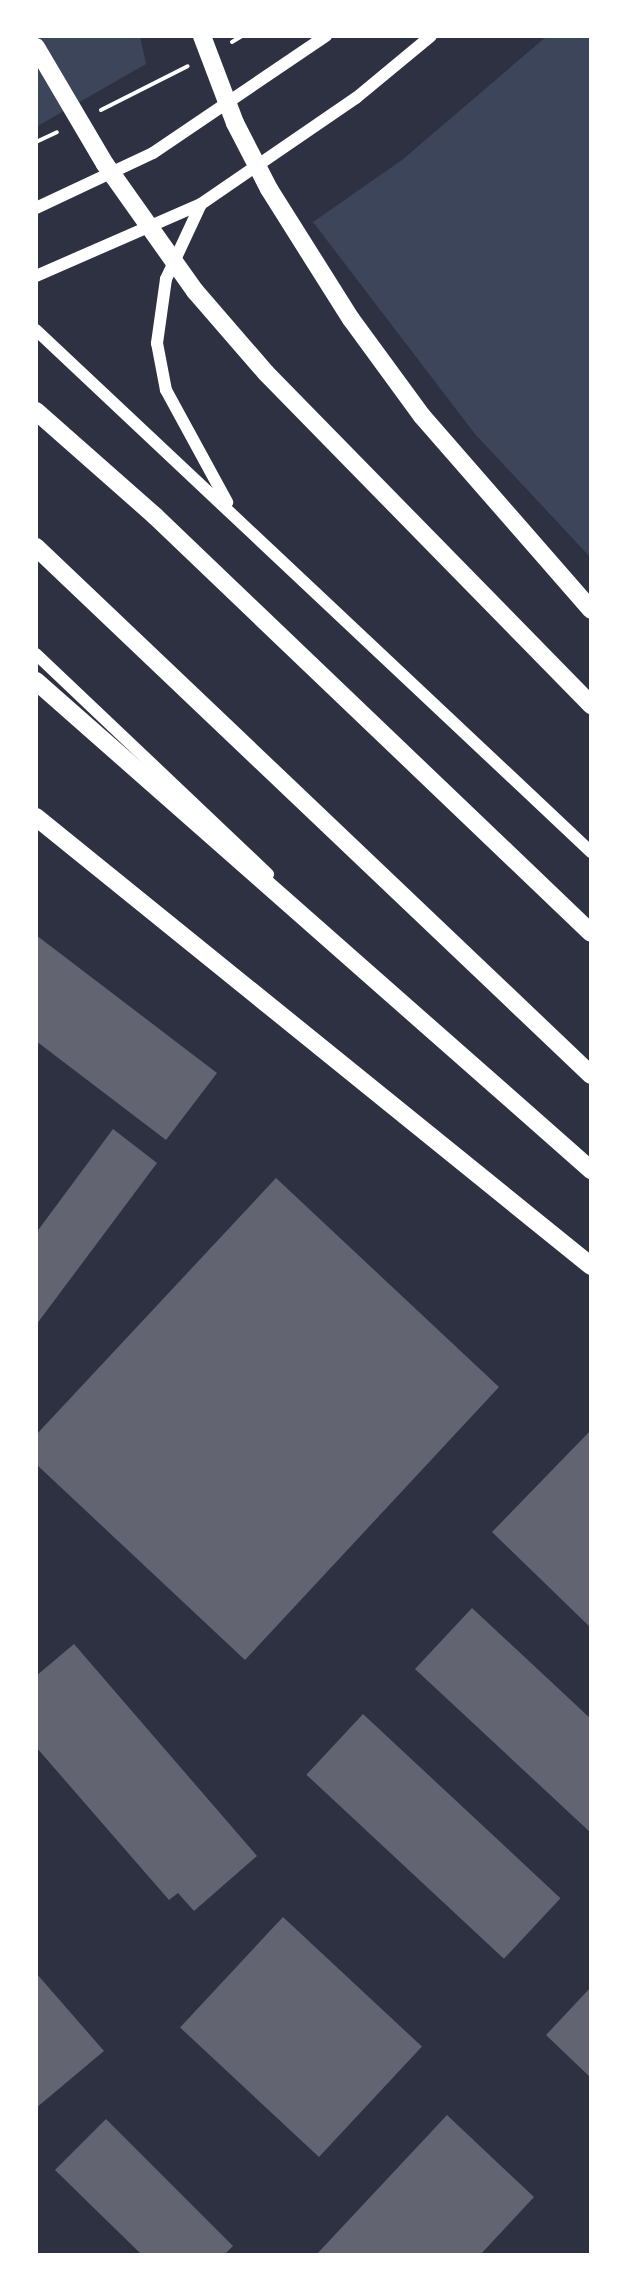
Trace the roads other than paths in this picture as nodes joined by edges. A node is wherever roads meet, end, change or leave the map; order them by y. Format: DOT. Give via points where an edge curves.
graph roads {
  1 [pos="202,36"];
  2 [pos="326,36"];
  3 [pos="431,36"];
  4 [pos="36,47"];
  5 [pos="201,204"];
  6 [pos="36,208"];
  7 [pos="36,276"];
  8 [pos="36,330"];
  9 [pos="36,411"];
  10 [pos="236,516"];
  11 [pos="36,547"];
  12 [pos="591,610"];
  13 [pos="36,654"];
  14 [pos="36,681"];
  15 [pos="591,705"];
  16 [pos="36,817"];
  17 [pos="591,852"];
  18 [pos="591,933"];
  19 [pos="591,1075"];
  20 [pos="591,1170"];
  21 [pos="591,1180"];
  22 [pos="591,1266"];
  1 -- 12 [label="highway" via="235,123 332,291 422,416"];
  2 -- 6 [label="main road" via="287,67 153,153"];
  3 -- 5 [label="main road" via="356,98"];
  4 -- 15 [label="highway" via="105,164 195,291 266,374"];
  5 -- 7 [label="main road"];
  5 -- 10 [label="main road" via="166,279 157,343 166,390"];
  8 -- 10 [label="main road"];
  9 -- 18 [label="highway" via="156,516"];
  10 -- 17 [label="main road"];
  11 -- 19 [label="highway"];
  13 -- 21 [label="main road"];
  14 -- 20 [label="highway"];
  16 -- 22 [label="highway"];
}
